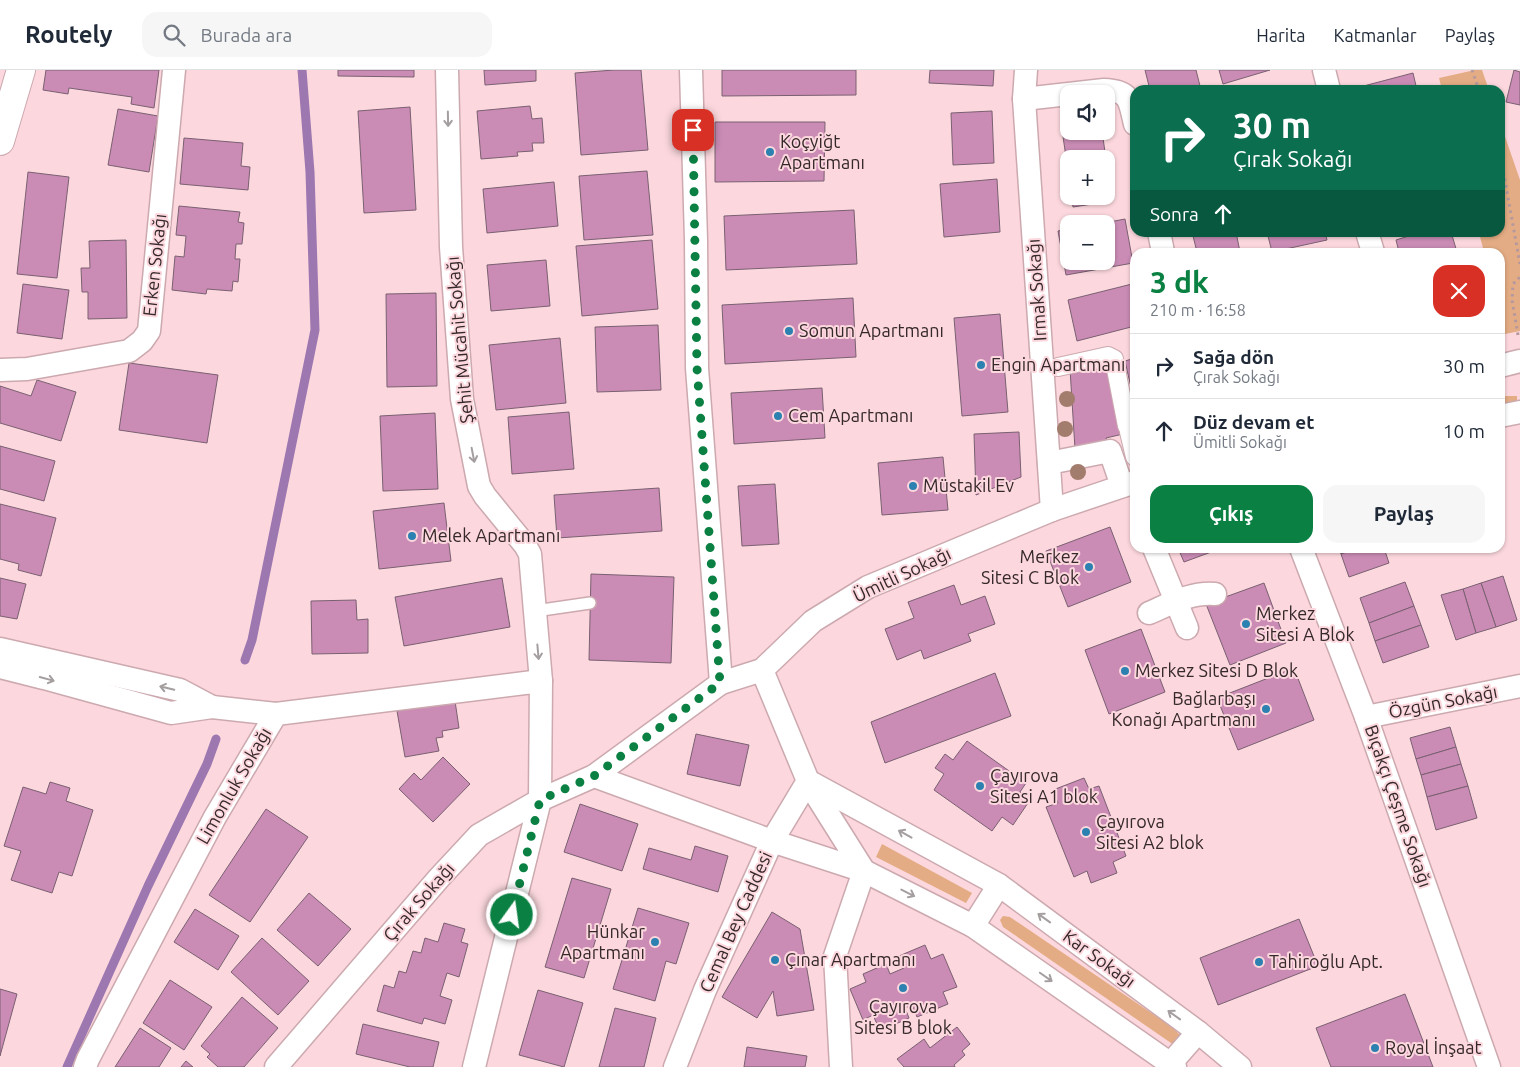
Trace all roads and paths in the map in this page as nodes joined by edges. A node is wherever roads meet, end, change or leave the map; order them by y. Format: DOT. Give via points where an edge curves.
graph roads {
  1 [pos="21,70"];
  2 [pos="174,70"];
  3 [pos="447,70"];
  4 [pos="674,70"];
  5 [pos="691,70"];
  6 [pos="1026,70"];
  7 [pos="1324,70"];
  8 [pos="1472,70"];
  9 [pos="1328,85"];
  10 [pos="1476,85"];
  11 [pos="692,94"];
  12 [pos="1024,99"];
  13 [pos="1130,108"];
  14 [pos="0,141"];
  15 [pos="1505,181"];
  16 [pos="1520,264"];
  17 [pos="1520,277"];
  18 [pos="1520,341"];
  19 [pos="1520,361"];
  20 [pos="1505,365"];
  21 [pos="1058,368"];
  22 [pos="0,370"];
  23 [pos="1520,412"];
  24 [pos="1505,415"];
  25 [pos="1130,437"];
  26 [pos="1049,463"];
  27 [pos="1130,489"];
  28 [pos="1052,510"];
  29 [pos="1156,553"];
  30 [pos="1302,553"];
  31 [pos="1215,594"];
  32 [pos="1176,601"];
  33 [pos="590,602"];
  34 [pos="535,611"];
  35 [pos="1149,612"];
  36 [pos="1187,628"];
  37 [pos="0,649"];
  38 [pos="0,667"];
  39 [pos="762,670"];
  40 [pos="541,681"];
  41 [pos="720,683"];
  42 [pos="1520,686"];
  43 [pos="212,707"];
  44 [pos="276,714"];
  45 [pos="1366,717"];
  46 [pos="594,776"];
  47 [pos="808,781"];
  48 [pos="540,800"];
  49 [pos="772,841"];
  50 [pos="864,871"];
  51 [pos="999,885"];
  52 [pos="973,926"];
  53 [pos="1198,1032"];
  54 [pos="1173,1065"];
  55 [pos="85,1067"];
  56 [pos="276,1067"];
  57 [pos="474,1067"];
  58 [pos="676,1067"];
  59 [pos="841,1067"];
  60 [pos="1240,1067"];
  61 [pos="1490,1067"];
  1 -- 14 [label="main road"];
  2 -- 22 [label="street, Erken Sokağı" via="149,331 129,351 27,369"];
  3 -- 34 [label="street, Şehit Mücahit Sokağı, one-way" via="451,247 462,399 479,486 530,554"];
  4 -- 11 [label="street"];
  5 -- 11 [label="street"];
  6 -- 12 [label="street, Irmak Sokağı"];
  7 -- 9 [label="street"];
  8 -- 10 [label="path"];
  11 -- 41 [label="street" via="697,368"];
  12 -- 13 [label="street" via="1116,90 1123,92"];
  12 -- 26 [label="street, Irmak Sokağı"];
  15 -- 16 [label="path"];
  17 -- 18 [label="path" via="1513,284 1512,300"];
  19 -- 20 [label="street"];
  21 -- 25 [label="street" via="1112,356"];
  23 -- 24 [label="street"];
  26 -- 27 [label="street" via="1108,450"];
  26 -- 28 [label="street, Irmak Sokağı"];
  27 -- 28 [label="street, Ümitli Sokağı"];
  28 -- 39 [label="street, Ümitli Sokağı" via="868,587 813,621"];
  29 -- 32 [label="street"];
  30 -- 45 [label="street, Bıçakçı Çeşme Sokağı"];
  31 -- 32 [label="street" via="1197,594"];
  32 -- 35 [label="street"];
  32 -- 36 [label="street"];
  33 -- 34 [label="lane"];
  34 -- 40 [label="street, Şehit Mücahit Sokağı, one-way"];
  43 -- 37 [label="street, one-way" via="180,690"];
  38 -- 43 [label="street, one-way" via="171,713"];
  39 -- 41 [label="street, Ümitli Sokağı"];
  39 -- 47 [label="street"];
  40 -- 44 [label="street, Limonluk Sokağı"];
  40 -- 48 [label="street"];
  41 -- 46 [label="street, Ümitli Sokağı"];
  42 -- 45 [label="street, Özgün Sokağı"];
  43 -- 44 [label="street"];
  44 -- 55 [label="street, Limonluk Sokağı" via="215,817"];
  45 -- 61 [label="street, Bıçakçı Çeşme Sokağı"];
  46 -- 48 [label="street, Çırak Sokağı"];
  46 -- 49 [label="street"];
  47 -- 49 [label="street"];
  47 -- 50 [label="street"];
  51 -- 47 [label="street, Kar Sokağı, one-way"];
  48 -- 56 [label="street, Çırak Sokağı" via="479,835"];
  48 -- 57 [label="street"];
  49 -- 50 [label="street, Cemal Bey Caddesi"];
  49 -- 58 [label="street, Cemal Bey Caddesi" via="705,990"];
  50 -- 52 [label="street, one-way"];
  50 -- 59 [label="street" via="835,956"];
  51 -- 52 [label="street"];
  53 -- 51 [label="street, Kar Sokağı, one-way"];
  52 -- 54 [label="street, one-way"];
  53 -- 54 [label="street"];
  53 -- 60 [label="street, Kar Sokağı"];
}
